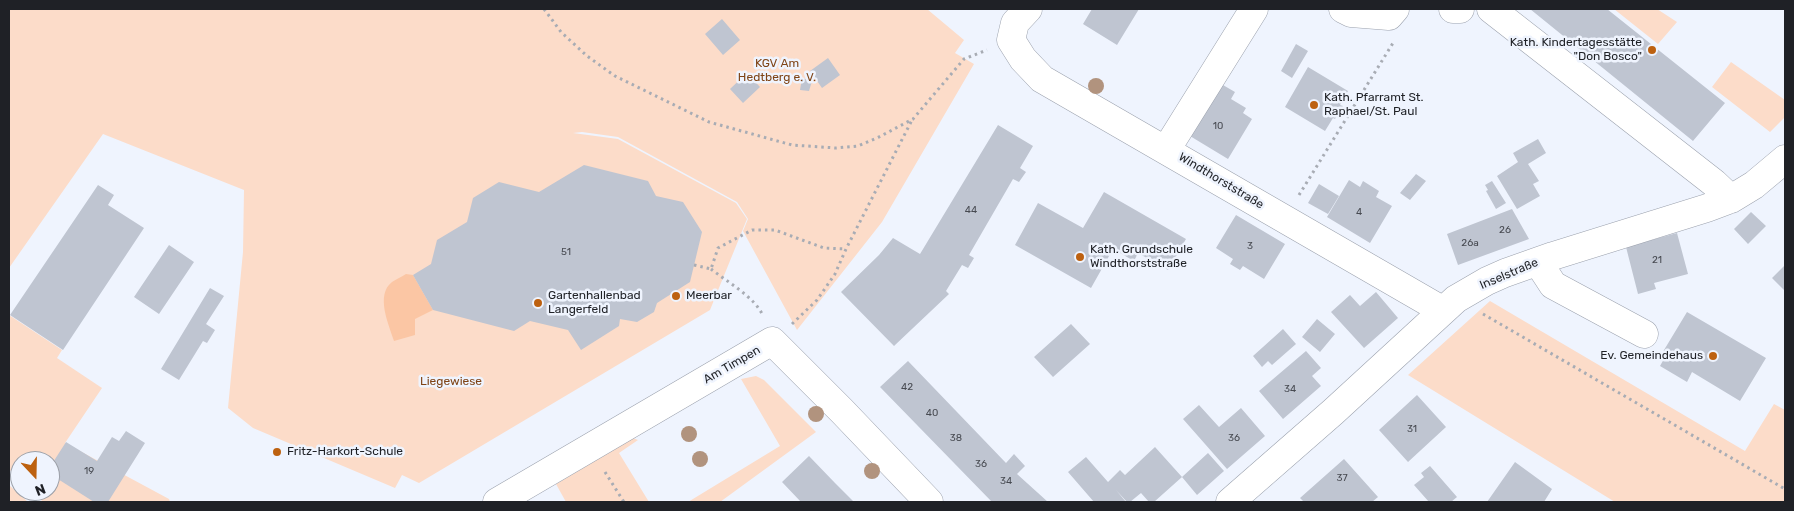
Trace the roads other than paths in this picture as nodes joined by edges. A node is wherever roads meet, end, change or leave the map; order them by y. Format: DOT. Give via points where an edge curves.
graph roads {
  1 [pos="1028,9"];
  2 [pos="1254,9"];
  3 [pos="1344,9"];
  4 [pos="1453,9"];
  5 [pos="1460,9"];
  6 [pos="1490,9"];
  7 [pos="1392,12"];
  8 [pos="1166,150"];
  9 [pos="1785,159"];
  10 [pos="1731,199"];
  11 [pos="1546,259"];
  12 [pos="1449,304"];
  13 [pos="1644,334"];
  14 [pos="497,502"];
  15 [pos="929,502"];
  16 [pos="1230,502"];
  1 -- 8 [label="street, Windthorststraße" via="1015,23 1010,40 1042,80"];
  2 -- 8 [label="street"];
  3 -- 7 [label="street" via="1351,13"];
  4 -- 5 [label="street"];
  6 -- 10 [label="street"];
  8 -- 12 [label="street, Windthorststraße" via="1285,219"];
  9 -- 10 [label="street, Inselstraße"];
  10 -- 11 [label="street, Inselstraße"];
  11 -- 12 [label="street, Inselstraße" via="1487,281"];
  11 -- 13 [label="street" via="1552,285"];
  12 -- 16 [label="street, Inselstraße"];
  14 -- 15 [label="street, Am Timpen" via="772,342"];
}
